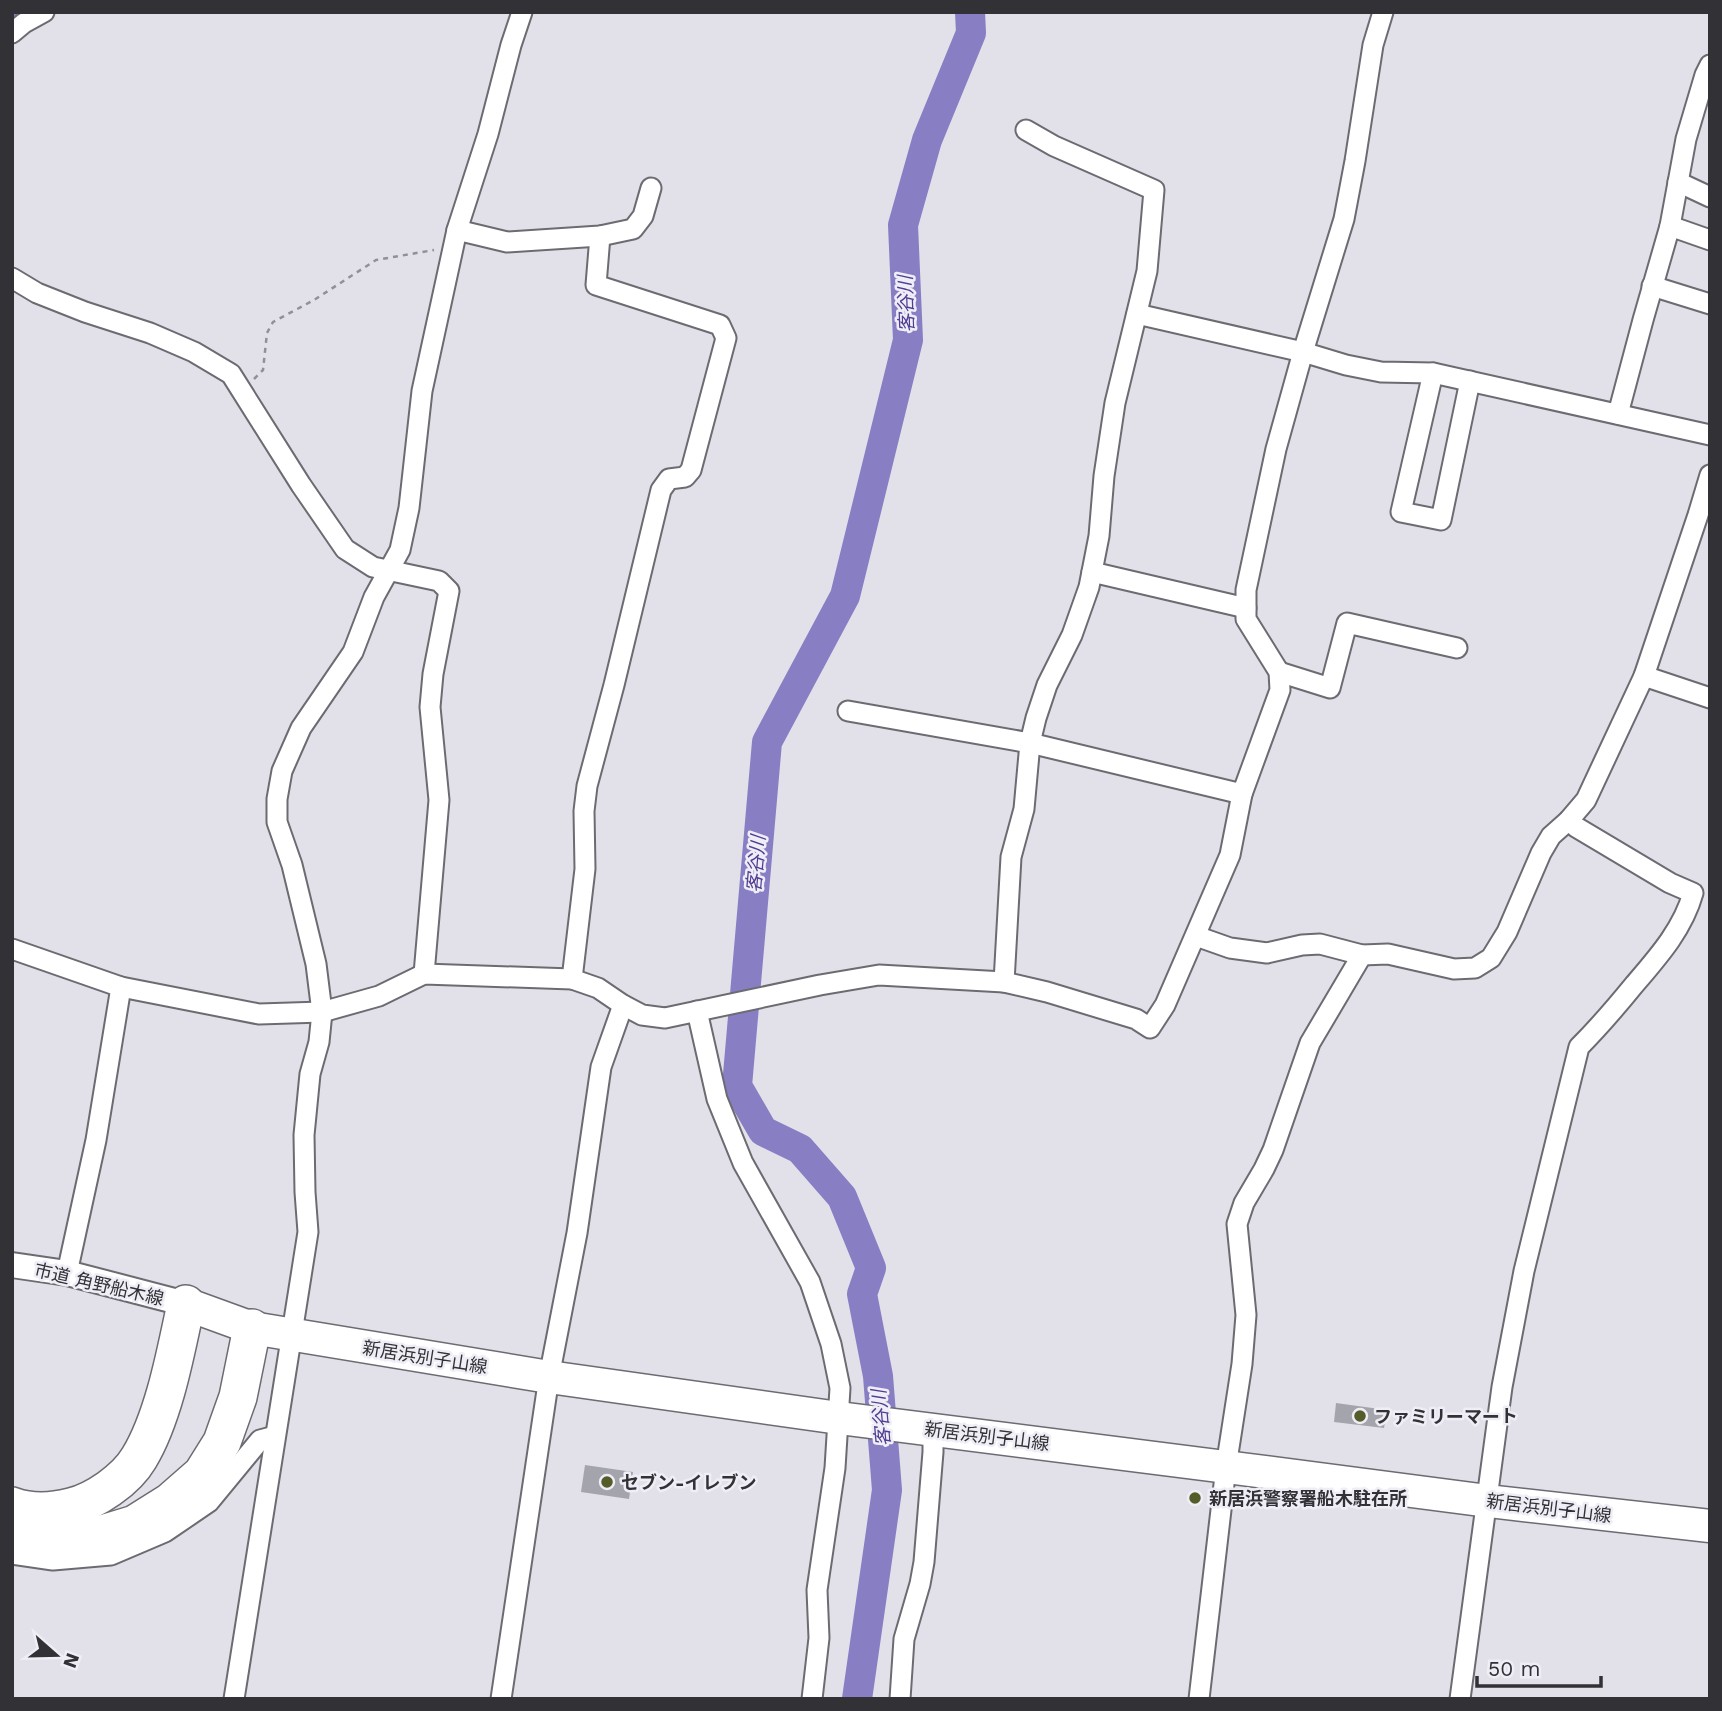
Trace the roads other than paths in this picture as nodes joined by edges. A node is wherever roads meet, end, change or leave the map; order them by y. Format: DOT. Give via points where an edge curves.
graph roads {
  1 [pos="44,12"];
  2 [pos="522,12"];
  3 [pos="1383,12"];
  4 [pos="17,24"];
  5 [pos="1710,65"];
  6 [pos="1026,130"];
  7 [pos="1678,183"];
  8 [pos="651,188"];
  9 [pos="1710,197"];
  10 [pos="1670,226"];
  11 [pos="600,236"];
  12 [pos="456,238"];
  13 [pos="1710,240"];
  14 [pos="12,278"];
  15 [pos="1653,286"];
  16 [pos="1710,304"];
  17 [pos="1137,314"];
  18 [pos="1303,352"];
  19 [pos="1433,373"];
  20 [pos="1470,382"];
  21 [pos="1618,414"];
  22 [pos="1710,435"];
  23 [pos="1710,475"];
  24 [pos="388,571"];
  25 [pos="1092,572"];
  26 [pos="1246,608"];
  27 [pos="1457,648"];
  28 [pos="1279,673"];
  29 [pos="1644,676"];
  30 [pos="1710,698"];
  31 [pos="848,711"];
  32 [pos="1030,743"];
  33 [pos="1242,794"];
  34 [pos="1569,820"];
  35 [pos="1196,936"];
  36 [pos="12,949"];
  37 [pos="1362,955"];
  38 [pos="424,974"];
  39 [pos="572,979"];
  40 [pos="1004,982"];
  41 [pos="121,987"];
  42 [pos="623,1005"];
  43 [pos="700,1010"];
  44 [pos="322,1012"];
  45 [pos="12,1265"];
  46 [pos="67,1273"];
  47 [pos="186,1304"];
  48 [pos="252,1328"];
  49 [pos="292,1335"];
  50 [pos="549,1377"];
  51 [pos="846,1419"];
  52 [pos="929,1429"];
  53 [pos="275,1436"];
  54 [pos="1226,1467"];
  55 [pos="1488,1501"];
  56 [pos="12,1506"];
  57 [pos="1710,1526"];
  58 [pos="12,1528"];
  59 [pos="12,1554"];
  60 [pos="234,1699"];
  61 [pos="501,1699"];
  62 [pos="812,1699"];
  63 [pos="900,1699"];
  64 [pos="1199,1699"];
  65 [pos="1461,1699"];
  1 -- 4 [label="street"];
  2 -- 12 [label="street"];
  3 -- 18 [label="street" via="1373,45 1344,219"];
  5 -- 7 [label="street" via="1686,139"];
  6 -- 17 [label="street" via="1154,190 1147,271"];
  7 -- 9 [label="street"];
  7 -- 10 [label="street"];
  8 -- 11 [label="street" via="643,216 633,229"];
  10 -- 13 [label="street"];
  10 -- 15 [label="street"];
  11 -- 12 [label="street" via="507,243"];
  11 -- 39 [label="street" via="596,285 720,325 726,338 691,470 685,477 669,479 661,490 587,786 585,869"];
  12 -- 24 [label="street" via="422,391 409,508 400,550"];
  14 -- 24 [label="street" via="61,303 194,352 230,374 345,549"];
  15 -- 16 [label="street"];
  15 -- 21 [label="street"];
  17 -- 18 [label="street"];
  17 -- 25 [label="street" via="1115,403"];
  18 -- 19 [label="street" via="1381,372"];
  18 -- 26 [label="street" via="1276,449"];
  19 -- 20 [label="street"];
  19 -- 20 [label="street" via="1401,512 1441,520"];
  20 -- 21 [label="street"];
  21 -- 22 [label="street"];
  23 -- 29 [label="street"];
  24 -- 38 [label="street" via="439,581 449,591 430,707 439,800"];
  24 -- 44 [label="street" via="353,652 301,728 282,771 276,799 277,822 316,964"];
  25 -- 26 [label="street"];
  25 -- 32 [label="street" via="1072,635 1047,685"];
  26 -- 28 [label="street" via="1246,619"];
  27 -- 28 [label="street" via="1347,623 1330,688"];
  28 -- 33 [label="street" via="1280,691"];
  29 -- 30 [label="street"];
  29 -- 34 [label="street" via="1586,800"];
  31 -- 32 [label="street"];
  32 -- 33 [label="street"];
  32 -- 40 [label="street" via="1024,809 1011,857"];
  33 -- 35 [label="street" via="1230,855"];
  34 -- 37 [label="street" via="1541,853 1491,958 1475,968 1454,969 1388,954"];
  34 -- 55 [label="street" via="1693,893 1667,946 1579,1047 1524,1270 1502,1387"];
  35 -- 37 [label="street" via="1230,948 1266,953 1320,944"];
  35 -- 40 [label="street" via="1150,1028 1136,1019"];
  36 -- 41 [label="street"];
  37 -- 54 [label="street" via="1310,1043 1273,1150 1237,1224 1246,1315"];
  38 -- 39 [label="street"];
  38 -- 44 [label="street" via="379,996"];
  39 -- 42 [label="street" via="598,988"];
  40 -- 43 [label="street" via="879,975"];
  41 -- 44 [label="street" via="258,1014"];
  41 -- 46 [label="street" via="96,1140"];
  42 -- 43 [label="street" via="642,1015 666,1018"];
  42 -- 50 [label="street" via="601,1068 577,1233"];
  43 -- 51 [label="street" via="717,1099 743,1163 810,1282 831,1344"];
  44 -- 49 [label="street" via="304,1135 309,1232"];
  45 -- 46 [label="street, 市道 角野船木線"];
  46 -- 47 [label="street, 市道 角野船木線"];
  47 -- 48 [label="main road, 新居浜別子山線"];
  47 -- 56 [label="highway" via="157,1420 139,1460 118,1482 85,1504 56,1511"];
  48 -- 49 [label="main road, 新居浜別子山線"];
  48 -- 58 [label="highway" via="238,1397 222,1442 202,1474 170,1502 135,1524 86,1539"];
  49 -- 50 [label="main road, 新居浜別子山線"];
  49 -- 53 [label="street"];
  50 -- 51 [label="main road, 新居浜別子山線"];
  50 -- 61 [label="street"];
  51 -- 52 [label="main road, 新居浜別子山線"];
  51 -- 62 [label="street" via="817,1590"];
  52 -- 54 [label="main road, 新居浜別子山線"];
  52 -- 63 [label="street" via="933,1452 924,1562 904,1639"];
  53 -- 59 [label="street" via="260,1440 209,1502 165,1532 110,1555 53,1560"];
  53 -- 60 [label="street"];
  54 -- 55 [label="main road, 新居浜別子山線"];
  54 -- 64 [label="street"];
  55 -- 57 [label="main road, 新居浜別子山線"];
  55 -- 65 [label="street"];
}
